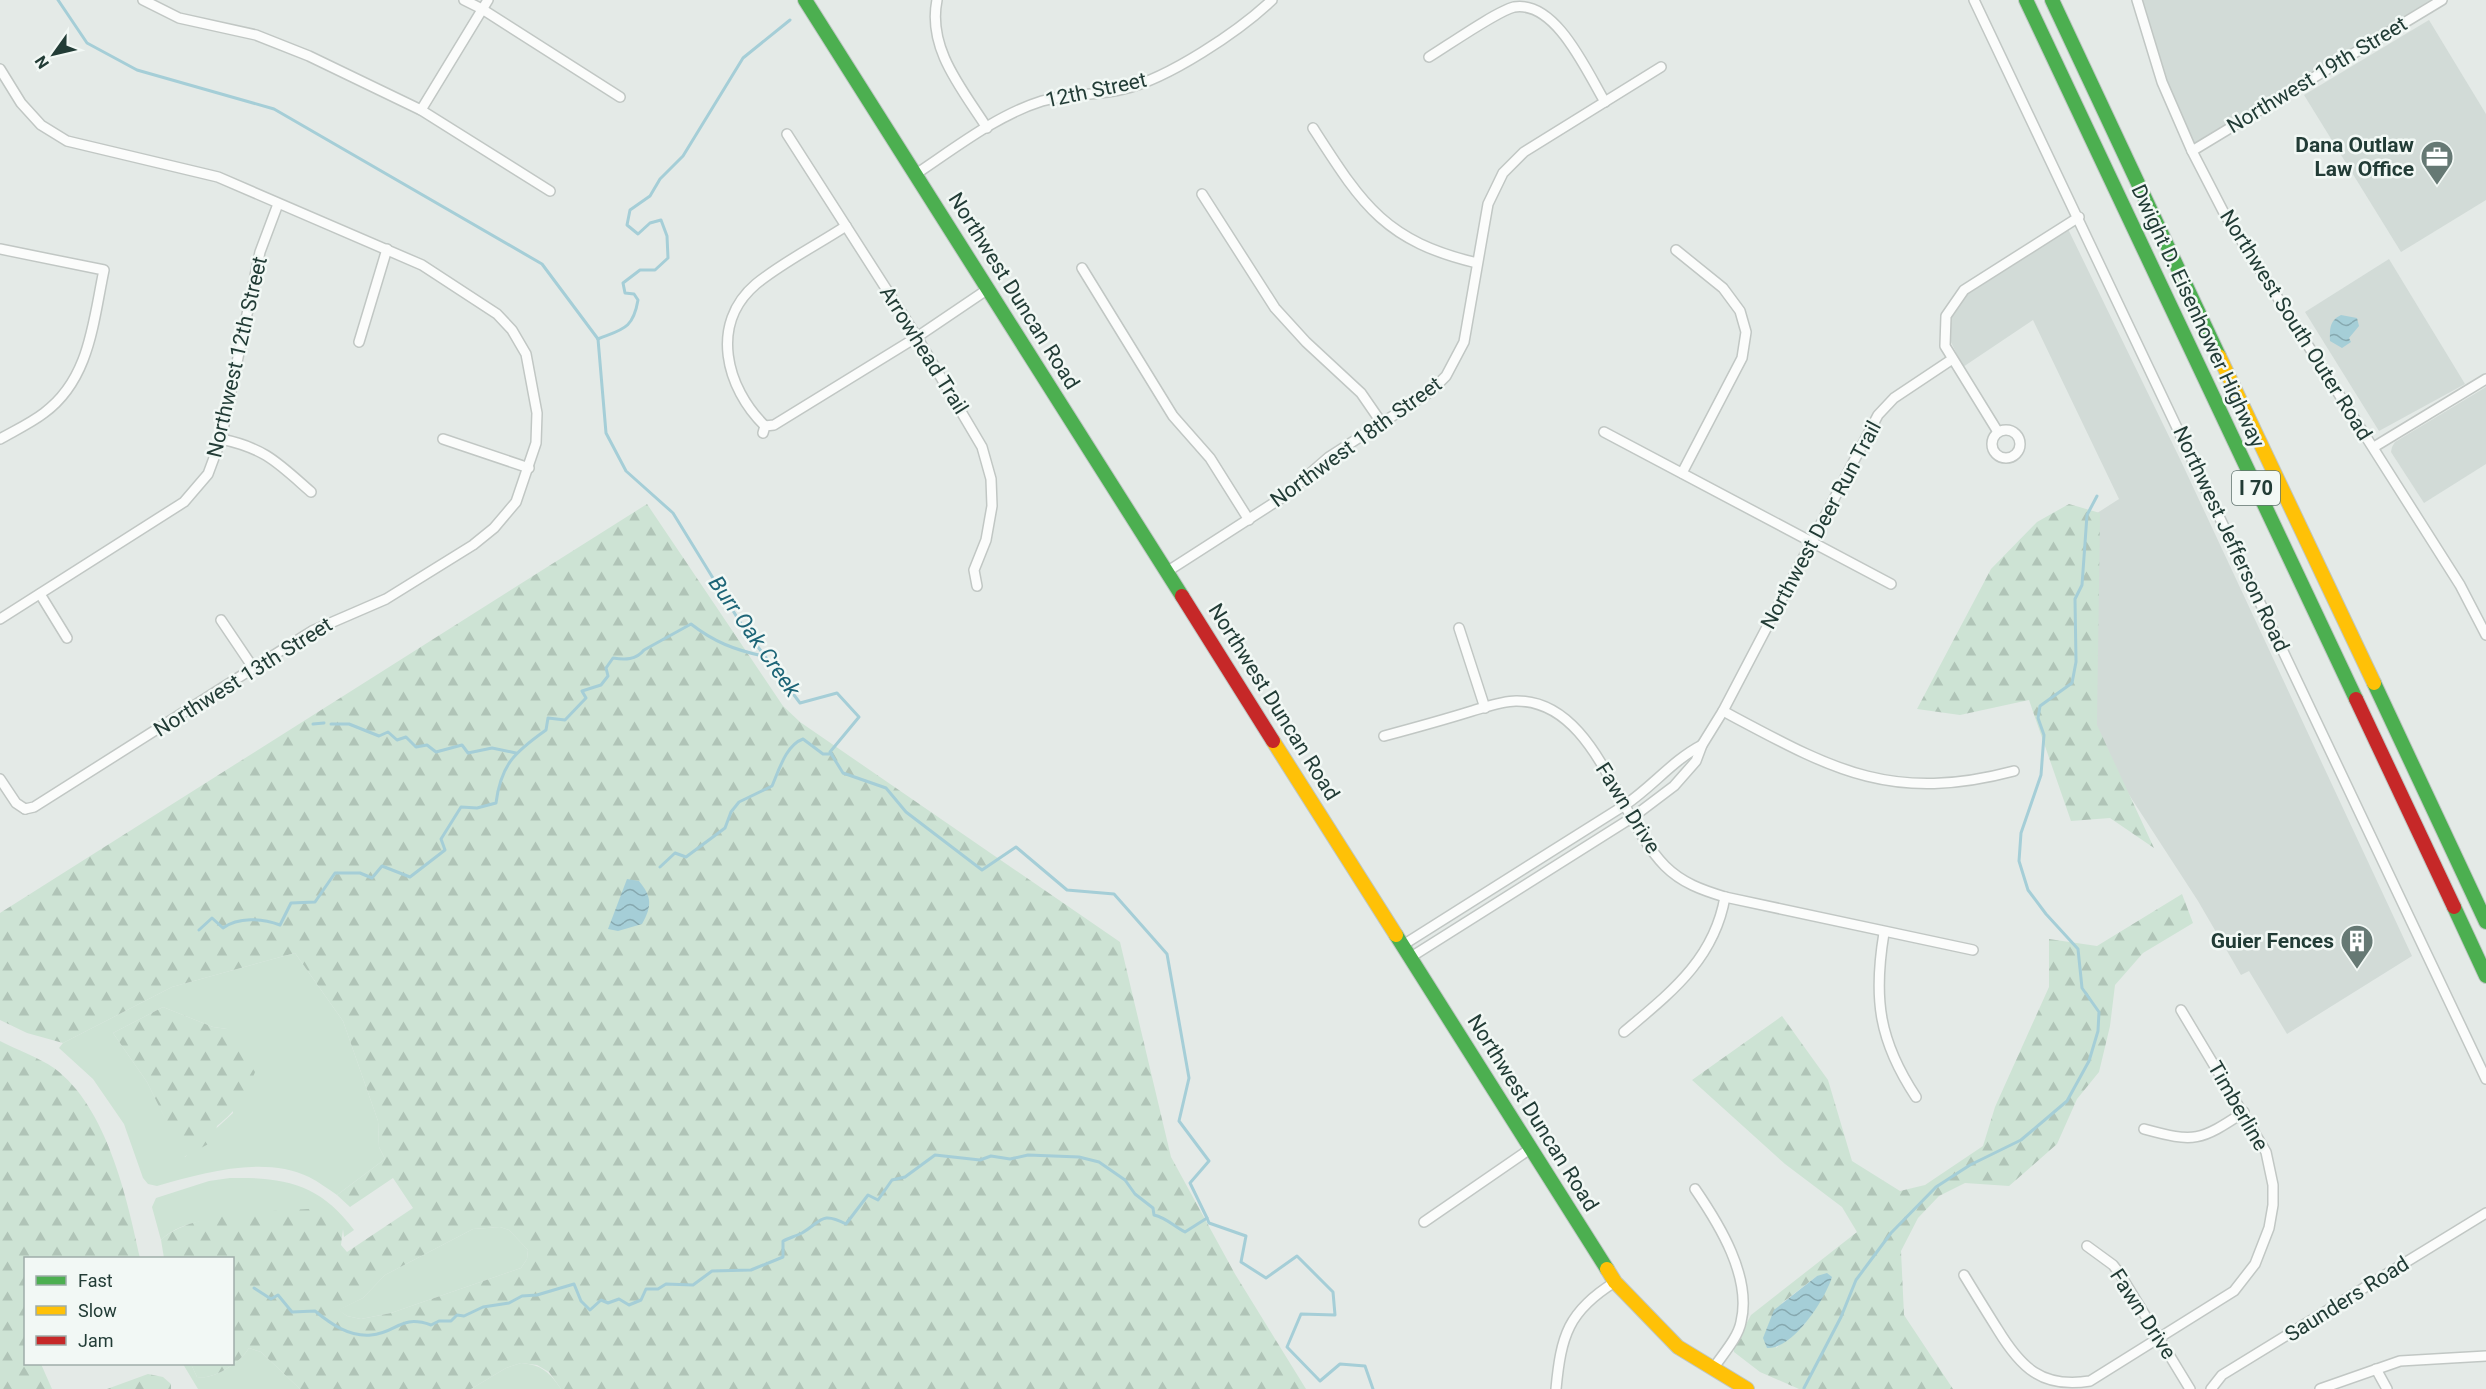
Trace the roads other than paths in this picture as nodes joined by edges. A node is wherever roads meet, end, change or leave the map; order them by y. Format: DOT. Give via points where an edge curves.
graph roads {
  1 [pos="143,0"];
  2 [pos="464,0"];
  3 [pos="488,0"];
  4 [pos="805,0"];
  5 [pos="937,0"];
  6 [pos="1272,0"];
  7 [pos="1974,0"];
  8 [pos="2025,0"];
  9 [pos="2052,0"];
  10 [pos="2137,0"];
  11 [pos="2442,0"];
  12 [pos="482,9"];
  13 [pos="1429,57"];
  14 [pos="1661,67"];
  15 [pos="0,69"];
  16 [pos="620,97"];
  17 [pos="1605,102"];
  18 [pos="421,110"];
  19 [pos="987,128"];
  20 [pos="1312,128"];
  21 [pos="787,134"];
  22 [pos="2192,151"];
  23 [pos="916,174"];
  24 [pos="550,191"];
  25 [pos="1202,194"];
  26 [pos="278,204"];
  27 [pos="2079,217"];
  28 [pos="846,226"];
  29 [pos="0,249"];
  30 [pos="387,249"];
  31 [pos="1676,250"];
  32 [pos="1477,263"];
  33 [pos="1082,268"];
  34 [pos="988,289"];
  35 [pos="916,337"];
  36 [pos="359,342"];
  37 [pos="1951,360"];
  38 [pos="2486,379"];
  39 [pos="1381,422"];
  40 [pos="1604,432"];
  41 [pos="1998,432"];
  42 [pos="0,439"];
  43 [pos="221,439"];
  44 [pos="443,439"];
  45 [pos="2374,447"];
  46 [pos="529,468"];
  47 [pos="1682,473"];
  48 [pos="311,492"];
  49 [pos="1249,520"];
  50 [pos="1812,541"];
  51 [pos="1168,571"];
  52 [pos="1891,584"];
  53 [pos="977,586"];
  54 [pos="40,594"];
  55 [pos="0,619"];
  56 [pos="222,620"];
  57 [pos="1459,628"];
  58 [pos="2486,635"];
  59 [pos="67,638"];
  60 [pos="254,669"];
  61 [pos="1485,708"];
  62 [pos="1723,711"];
  63 [pos="1384,736"];
  64 [pos="1701,745"];
  65 [pos="2014,771"];
  66 [pos="0,779"];
  67 [pos="1625,805"];
  68 [pos="25,809"];
  69 [pos="1633,817"];
  70 [pos="21,820"];
  71 [pos="1518,872"];
  72 [pos="1526,885"];
  73 [pos="1725,897"];
  74 [pos="2486,922"];
  75 [pos="1884,933"];
  76 [pos="1403,945"];
  77 [pos="1973,950"];
  78 [pos="1411,957"];
  79 [pos="2486,976"];
  80 [pos="2181,1010"];
  81 [pos="1624,1032"];
  82 [pos="2486,1079"];
  83 [pos="1916,1097"];
  84 [pos="2244,1112"];
  85 [pos="2144,1129"];
  86 [pos="1530,1149"];
  87 [pos="1695,1190"];
  88 [pos="2486,1213"];
  89 [pos="1424,1222"];
  90 [pos="2087,1246"];
  91 [pos="1964,1275"];
  92 [pos="1615,1282"];
  93 [pos="2159,1338"];
  94 [pos="2486,1356"];
  95 [pos="1713,1369"];
  96 [pos="2376,1369"];
  97 [pos="1556,1389"];
  98 [pos="1747,1389"];
  99 [pos="2190,1389"];
  100 [pos="2211,1389"];
  101 [pos="2320,1389"];
  102 [pos="2387,1389"];
  1 -- 18 [label="street" via="178,18 281,44"];
  2 -- 12 [label="street"];
  3 -- 12 [label="street"];
  4 -- 23 [label="main road, Northwest Duncan Road"];
  5 -- 19 [label="street" via="935,22 942,54"];
  6 -- 19 [label="street, 12th Street" via="1161,75 1123,89 1042,101"];
  7 -- 27 [label="street, Northwest Jefferson Road"];
  8 -- 79 [label="main road, Dwight D. Eisenhower Highway / I 70"];
  9 -- 74 [label="main road, Dwight D. Eisenhower Highway / I 70"];
  10 -- 22 [label="street, Northwest South Outer Road" via="2162,82"];
  11 -- 22 [label="street, Northwest 19th Street"];
  12 -- 16 [label="street"];
  12 -- 18 [label="street"];
  13 -- 17 [label="street" via="1514,7 1537,9 1558,26"];
  14 -- 17 [label="street, Northwest 18th Street"];
  15 -- 26 [label="street, Northwest 13th Street" via="21,103 41,125 67,141 218,177"];
  17 -- 32 [label="street, Northwest 18th Street" via="1524,152 1503,173 1488,204"];
  18 -- 24 [label="street"];
  19 -- 23 [label="street, 12th Street"];
  20 -- 32 [label="street" via="1352,188 1384,224 1422,247"];
  21 -- 28 [label="street, Arrowhead Trail"];
  22 -- 45 [label="street, Northwest South Outer Road" via="2224,213"];
  23 -- 34 [label="main road, Northwest Duncan Road"];
  25 -- 39 [label="street" via="1275,308 1361,393"];
  26 -- 30 [label="street, Northwest 13th Street"];
  26 -- 43 [label="street, Northwest 12th Street" via="260,252"];
  27 -- 37 [label="street" via="1964,290 1949,310 1943,329"];
  27 -- 82 [label="street, Northwest Jefferson Road"];
  28 -- 35 [label="street, Arrowhead Trail"];
  28 -- 35 [label="street" via="757,284 737,307 728,329 728,358 736,386 764,430"];
  29 -- 42 [label="street" via="104,270 88,350 73,382 44,413"];
  30 -- 36 [label="street"];
  30 -- 46 [label="street, Northwest 13th Street" via="422,265 497,314 512,330 526,354 537,413 536,443"];
  31 -- 47 [label="street" via="1723,288 1740,311 1746,332 1742,358"];
  32 -- 39 [label="street, Northwest 18th Street" via="1464,342 1446,376 1430,392"];
  33 -- 49 [label="street" via="1173,416 1210,458"];
  34 -- 35 [label="street"];
  34 -- 51 [label="main road, Northwest Duncan Road"];
  35 -- 53 [label="street, Arrowhead Trail" via="973,428 991,479 992,506 986,540 974,570"];
  37 -- 41 [label="street"];
  37 -- 50 [label="street, Northwest Deer Run Trail" via="1886,405"];
  38 -- 45 [label="street"];
  39 -- 49 [label="street, Northwest 18th Street" via="1329,456 1283,497"];
  40 -- 47 [label="street"];
  43 -- 48 [label="street" via="269,454"];
  43 -- 54 [label="street, Northwest 12th Street" via="208,474 184,502"];
  44 -- 46 [label="street"];
  45 -- 58 [label="street, Northwest South Outer Road" via="2460,585"];
  46 -- 60 [label="street, Northwest 13th Street" via="516,502 473,545 386,599 312,631"];
  47 -- 50 [label="street"];
  49 -- 51 [label="street, Northwest 18th Street"];
  50 -- 52 [label="street"];
  50 -- 62 [label="street, Northwest Deer Run Trail"];
  51 -- 76 [label="main road, Northwest Duncan Road"];
  54 -- 55 [label="street, Northwest 12th Street"];
  54 -- 59 [label="street"];
  56 -- 60 [label="street"];
  57 -- 61 [label="street"];
  60 -- 68 [label="street, Northwest 13th Street"];
  61 -- 63 [label="street, Fawn Drive"];
  61 -- 67 [label="street, Fawn Drive" via="1514,701 1557,711 1580,732"];
  62 -- 64 [label="street, Northwest Deer Run Trail"];
  62 -- 65 [label="street" via="1808,756 1877,780 1956,783"];
  64 -- 67 [label="street, Northwest Deer Run Trail"];
  64 -- 69 [label="street, Northwest Deer Run Trail" via="1685,776"];
  66 -- 68 [label="street" via="16,803"];
  67 -- 69 [label="street, Fawn Drive"];
  67 -- 71 [label="street, Northwest Deer Run Trail"];
  68 -- 70 [label="street"];
  69 -- 72 [label="street, Northwest Deer Run Trail"];
  69 -- 73 [label="street, Fawn Drive" via="1665,866 1694,887"];
  71 -- 72 [label="street"];
  71 -- 76 [label="street, Northwest Deer Run Trail"];
  72 -- 78 [label="street, Northwest Deer Run Trail"];
  73 -- 75 [label="street, Fawn Drive"];
  73 -- 81 [label="street" via="1720,923 1695,965"];
  75 -- 77 [label="street, Fawn Drive"];
  75 -- 83 [label="street" via="1878,969 1879,1007 1894,1060"];
  76 -- 78 [label="main road, Northwest Duncan Road"];
  78 -- 86 [label="main road, Northwest Duncan Road"];
  80 -- 84 [label="street, Timberline"];
  84 -- 85 [label="street" via="2203,1137 2180,1139"];
  84 -- 93 [label="street, Timberline" via="2266,1152 2273,1185 2273,1205 2263,1248 2234,1291"];
  86 -- 89 [label="street"];
  86 -- 92 [label="main road, Northwest Duncan Road"];
  87 -- 95 [label="street" via="1731,1245 1742,1296 1742,1322"];
  88 -- 100 [label="street, Saunders Road" via="2222,1375"];
  90 -- 93 [label="street, Fawn Drive" via="2113,1265"];
  91 -- 93 [label="street, Timberline" via="2019,1365 2052,1385 2091,1381"];
  92 -- 95 [label="main road, Northwest Duncan Road" via="1678,1347"];
  92 -- 97 [label="street" via="1594,1296 1569,1324 1559,1353"];
  93 -- 99 [label="street, Fawn Drive"];
  94 -- 96 [label="street" via="2400,1361"];
  95 -- 98 [label="main road, Northwest Duncan Road"];
  96 -- 101 [label="street"];
  96 -- 102 [label="street"];
}
